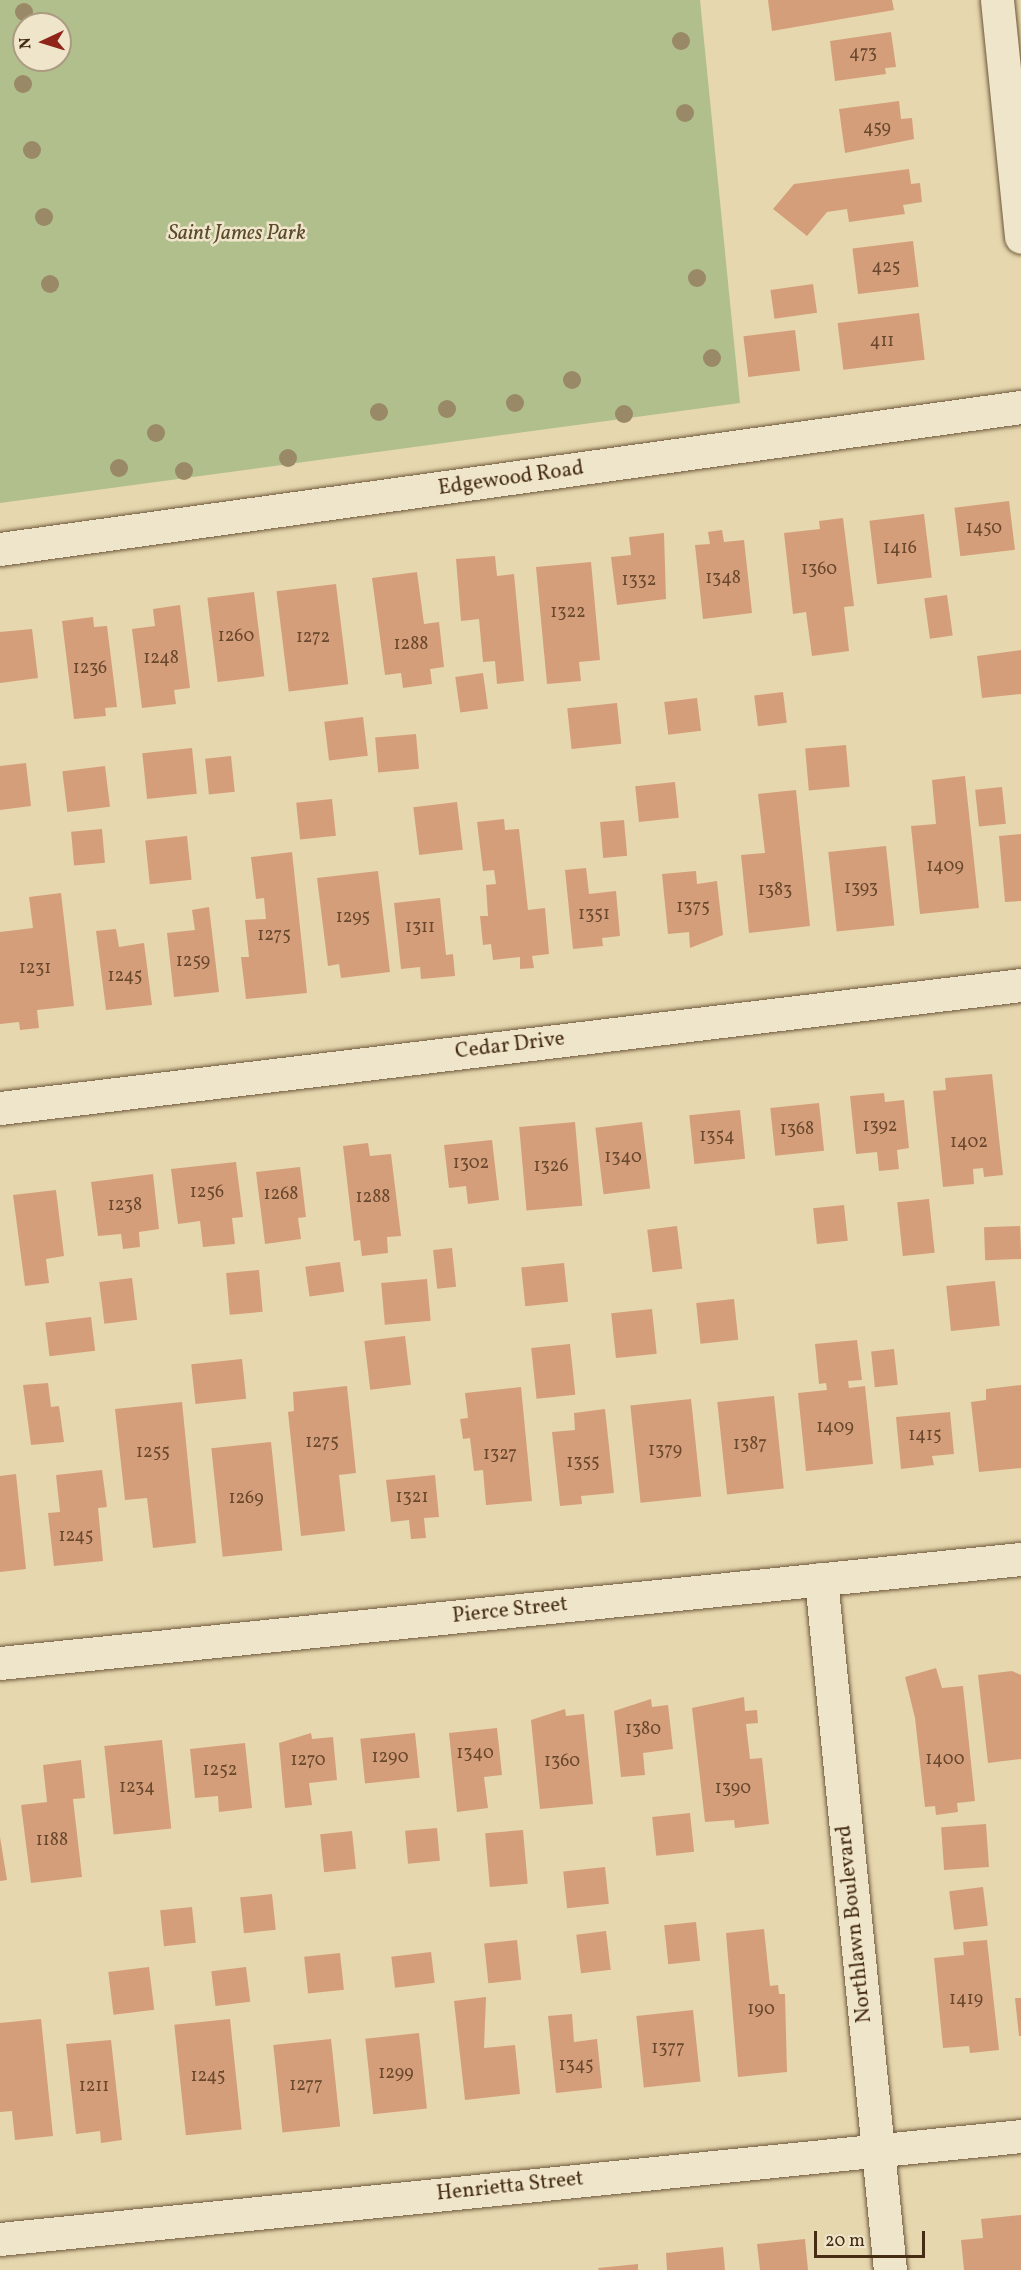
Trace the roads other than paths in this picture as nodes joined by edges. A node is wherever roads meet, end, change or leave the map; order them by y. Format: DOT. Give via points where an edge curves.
graph roads {
  1 [pos="997,0"];
  2 [pos="1021,237"];
  3 [pos="1021,407"];
  4 [pos="0,549"];
  5 [pos="1021,985"];
  6 [pos="0,1108"];
  7 [pos="1021,1559"];
  8 [pos="821,1579"];
  9 [pos="0,1662"];
  10 [pos="1021,2136"];
  11 [pos="878,2150"];
  12 [pos="0,2239"];
  13 [pos="890,2270"];
  1 -- 2 [label="street"];
  3 -- 4 [label="street, Edgewood Road"];
  5 -- 6 [label="street, Cedar Drive"];
  7 -- 8 [label="street, Pierce Street"];
  8 -- 9 [label="street, Pierce Street"];
  8 -- 11 [label="street, Northlawn Boulevard"];
  10 -- 11 [label="street, Henrietta Street"];
  11 -- 12 [label="street, Henrietta Street"];
  11 -- 13 [label="street, Northlawn Boulevard"];
}
